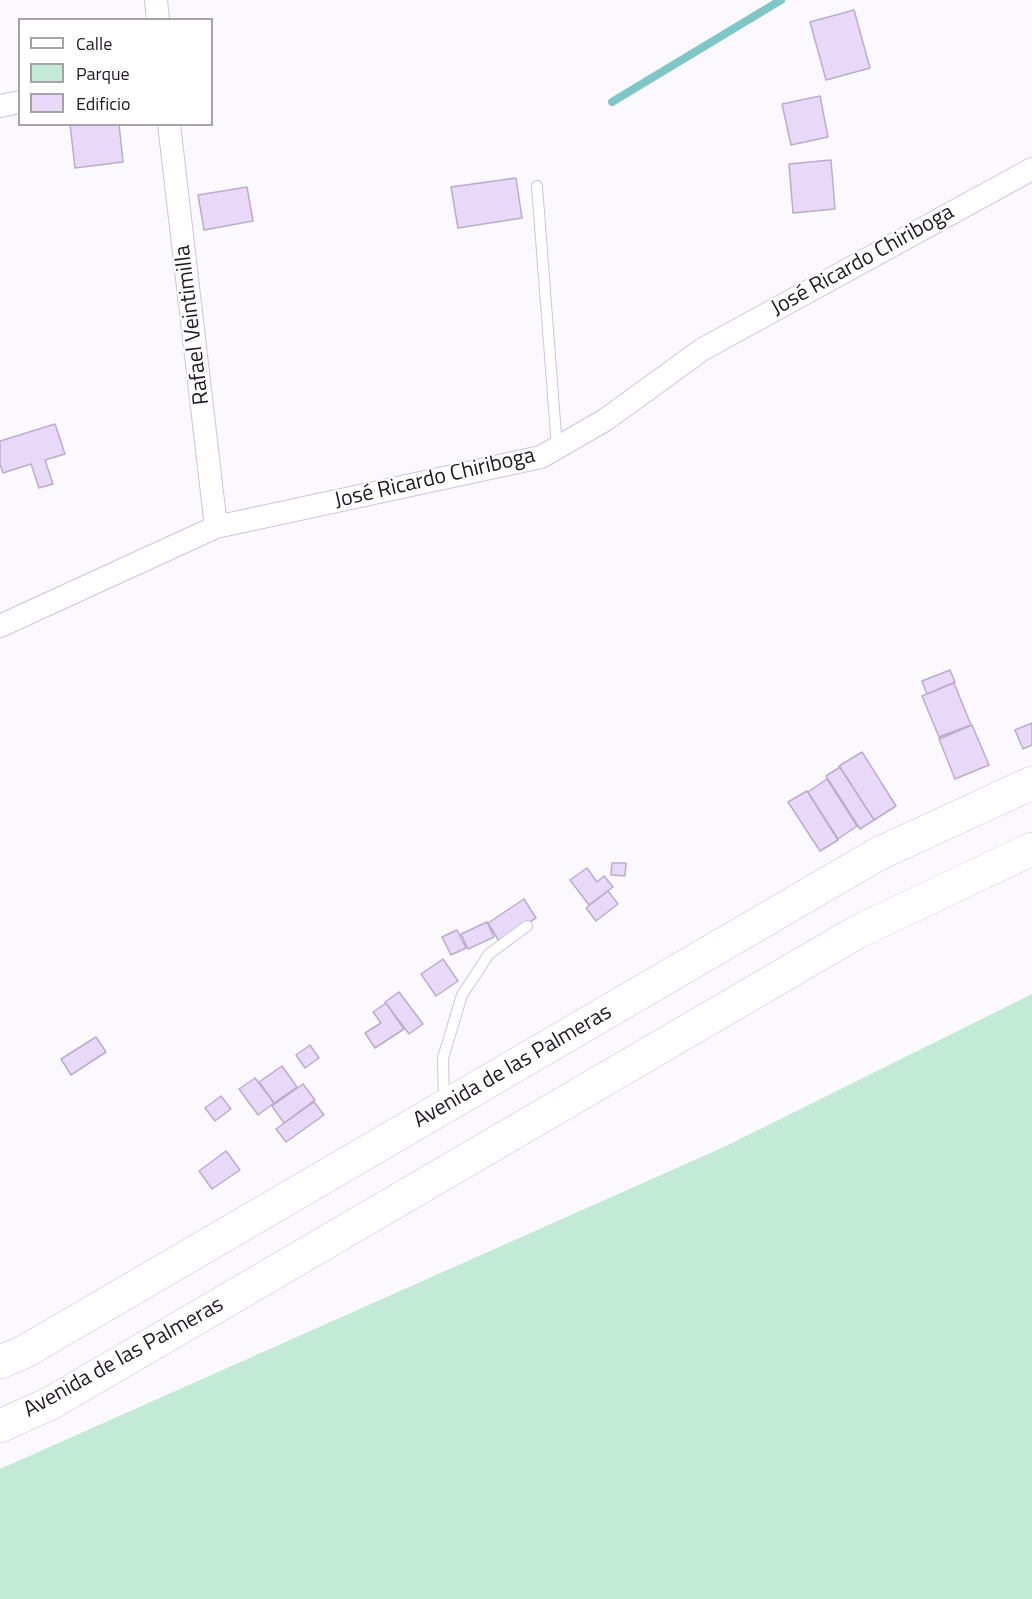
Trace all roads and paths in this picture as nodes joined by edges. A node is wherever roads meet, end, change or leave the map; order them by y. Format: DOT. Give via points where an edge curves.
graph roads {
  1 [pos="156,0"];
  2 [pos="158,18"];
  3 [pos="18,102"];
  4 [pos="0,106"];
  5 [pos="169,126"];
  6 [pos="1032,169"];
  7 [pos="537,186"];
  8 [pos="557,448"];
  9 [pos="216,526"];
  10 [pos="0,626"];
  11 [pos="1032,783"];
  12 [pos="1032,849"];
  13 [pos="527,926"];
  14 [pos="444,1107"];
  15 [pos="0,1362"];
  16 [pos="0,1426"];
  1 -- 2 [label="street"];
  3 -- 4 [label="street"];
  5 -- 9 [label="street, Rafael Veintimilla"];
  6 -- 8 [label="street, José Ricardo Chiriboga" via="703,349 605,420"];
  7 -- 8 [label="lane"];
  8 -- 9 [label="street, José Ricardo Chiriboga" via="541,457"];
  9 -- 10 [label="street, José Ricardo Chiriboga"];
  11 -- 14 [label="main road, Avenida de las Palmeras" via="878,854"];
  12 -- 16 [label="main road, Avenida de las Palmeras" via="857,932 51,1403"];
  13 -- 14 [label="lane" via="489,954 462,995 443,1058"];
  14 -- 15 [label="main road, Avenida de las Palmeras" via="24,1352"];
}
